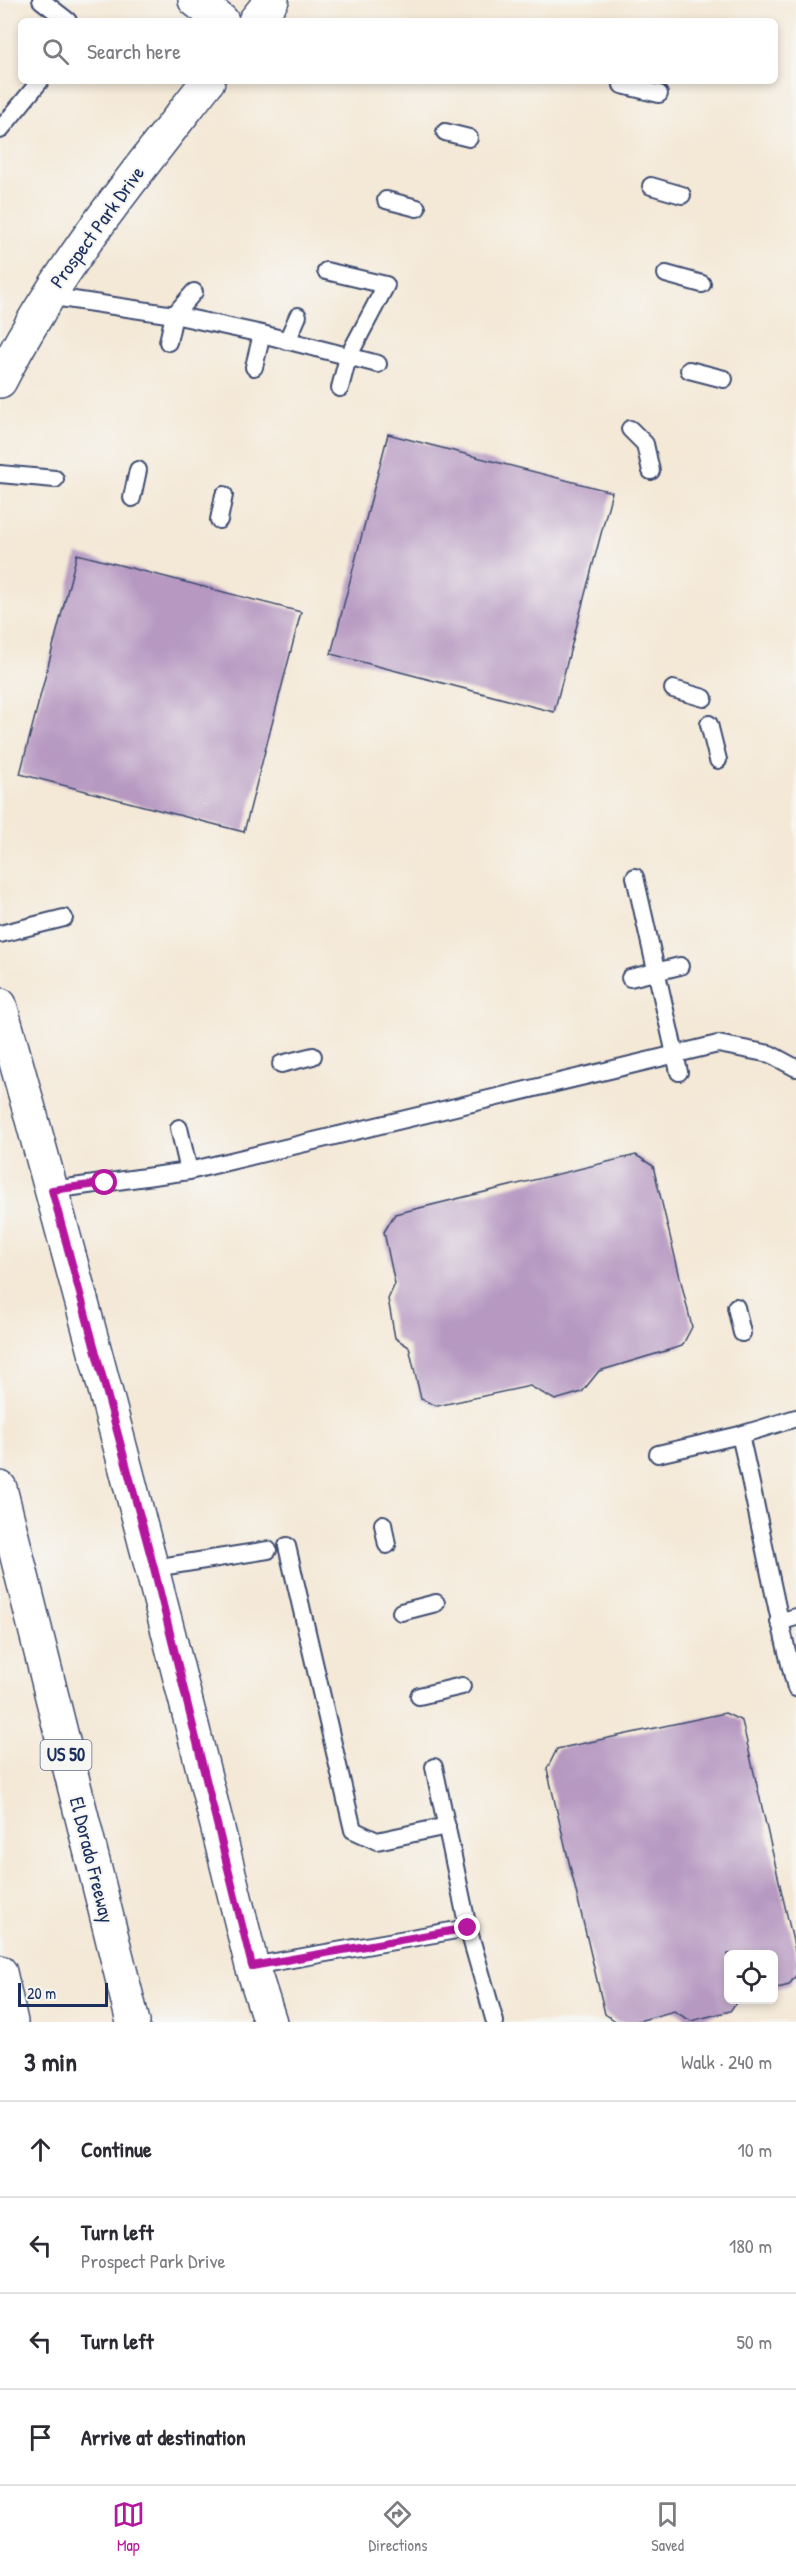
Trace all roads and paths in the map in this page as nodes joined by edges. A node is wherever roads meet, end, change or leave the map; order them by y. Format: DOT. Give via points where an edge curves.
graph roads {
  1 [pos="41,0"];
  2 [pos="195,0"];
  3 [pos="272,0"];
  4 [pos="64,18"];
  5 [pos="218,18"];
  6 [pos="257,18"];
  7 [pos="38,84"];
  8 [pos="206,84"];
  9 [pos="622,85"];
  10 [pos="659,94"];
  11 [pos="0,130"];
  12 [pos="445,132"];
  13 [pos="469,138"];
  14 [pos="651,186"];
  15 [pos="682,195"];
  16 [pos="386,200"];
  17 [pos="417,208"];
  18 [pos="326,271"];
  19 [pos="666,274"];
  20 [pos="702,284"];
  21 [pos="194,292"];
  22 [pos="47,296"];
  23 [pos="174,315"];
  24 [pos="298,316"];
  25 [pos="262,334"];
  26 [pos="287,341"];
  27 [pos="168,342"];
  28 [pos="348,357"];
  29 [pos="378,364"];
  30 [pos="254,367"];
  31 [pos="689,370"];
  32 [pos="724,379"];
  33 [pos="0,381"];
  34 [pos="340,388"];
  35 [pos="630,429"];
  36 [pos="138,470"];
  37 [pos="651,471"];
  38 [pos="0,474"];
  39 [pos="55,479"];
  40 [pos="224,495"];
  41 [pos="132,498"];
  42 [pos="219,520"];
  43 [pos="673,688"];
  44 [pos="704,698"];
  45 [pos="709,724"];
  46 [pos="718,760"];
  47 [pos="635,877"];
  48 [pos="64,918"];
  49 [pos="0,934"];
  50 [pos="680,966"];
  51 [pos="656,971"];
  52 [pos="630,978"];
  53 [pos="0,1005"];
  54 [pos="675,1054"];
  55 [pos="313,1056"];
  56 [pos="281,1064"];
  57 [pos="795,1068"];
  58 [pos="680,1072"];
  59 [pos="796,1086"];
  60 [pos="179,1128"];
  61 [pos="189,1171"];
  62 [pos="52,1190"];
  63 [pos="736,1306"];
  64 [pos="742,1333"];
  65 [pos="796,1418"];
  66 [pos="740,1435"];
  67 [pos="658,1454"];
  68 [pos="0,1488"];
  69 [pos="383,1524"];
  70 [pos="387,1545"];
  71 [pos="287,1546"];
  72 [pos="268,1550"];
  73 [pos="154,1568"];
  74 [pos="436,1603"];
  75 [pos="401,1612"];
  76 [pos="796,1617"];
  77 [pos="779,1622"];
  78 [pos="462,1686"];
  79 [pos="796,1688"];
  80 [pos="419,1696"];
  81 [pos="434,1767"];
  82 [pos="447,1826"];
  83 [pos="468,1928"];
  84 [pos="252,1966"];
  85 [pos="0,1972"];
  86 [pos="490,2021"];
  87 [pos="11,2022"];
  88 [pos="133,2022"];
  89 [pos="270,2022"];
  1 -- 4 [label="lane"];
  2 -- 5 [label="main road"];
  3 -- 6 [label="main road"];
  7 -- 11 [label="lane"];
  8 -- 22 [label="main road, Prospect Park Drive" via="115,200"];
  9 -- 10 [label="lane"];
  12 -- 13 [label="lane"];
  14 -- 15 [label="lane"];
  16 -- 17 [label="lane"];
  18 -- 28 [label="lane" via="386,285"];
  19 -- 20 [label="lane"];
  21 -- 23 [label="lane"];
  22 -- 23 [label="lane"];
  22 -- 33 [label="main road, Prospect Park Drive"];
  23 -- 25 [label="lane"];
  23 -- 27 [label="lane"];
  24 -- 26 [label="lane"];
  25 -- 26 [label="lane"];
  25 -- 30 [label="lane"];
  26 -- 28 [label="lane"];
  28 -- 29 [label="lane"];
  28 -- 34 [label="lane"];
  31 -- 32 [label="lane"];
  35 -- 37 [label="lane" via="645,444"];
  36 -- 41 [label="lane"];
  38 -- 39 [label="lane"];
  40 -- 42 [label="lane"];
  43 -- 44 [label="lane"];
  45 -- 46 [label="lane"];
  47 -- 51 [label="lane"];
  48 -- 49 [label="lane"];
  50 -- 51 [label="lane"];
  51 -- 52 [label="lane"];
  51 -- 54 [label="lane"];
  53 -- 62 [label="main road"];
  54 -- 57 [label="lane" via="718,1044 770,1054"];
  54 -- 58 [label="lane"];
  54 -- 61 [label="lane"];
  55 -- 56 [label="lane"];
  57 -- 59 [label="lane"];
  60 -- 61 [label="lane"];
  61 -- 62 [label="lane"];
  62 -- 73 [label="main road"];
  63 -- 64 [label="lane"];
  65 -- 66 [label="lane"];
  66 -- 67 [label="lane"];
  66 -- 77 [label="lane"];
  68 -- 88 [label="main road, El Dorado Freeway / US 50"];
  69 -- 70 [label="lane"];
  71 -- 82 [label="lane" via="353,1830 377,1841"];
  72 -- 73 [label="lane"];
  73 -- 84 [label="main road"];
  74 -- 75 [label="lane"];
  76 -- 77 [label="lane"];
  77 -- 79 [label="lane"];
  78 -- 80 [label="lane"];
  81 -- 82 [label="lane"];
  82 -- 83 [label="lane"];
  83 -- 84 [label="lane"];
  83 -- 86 [label="lane"];
  84 -- 89 [label="main road"];
  85 -- 87 [label="main road"];
}
